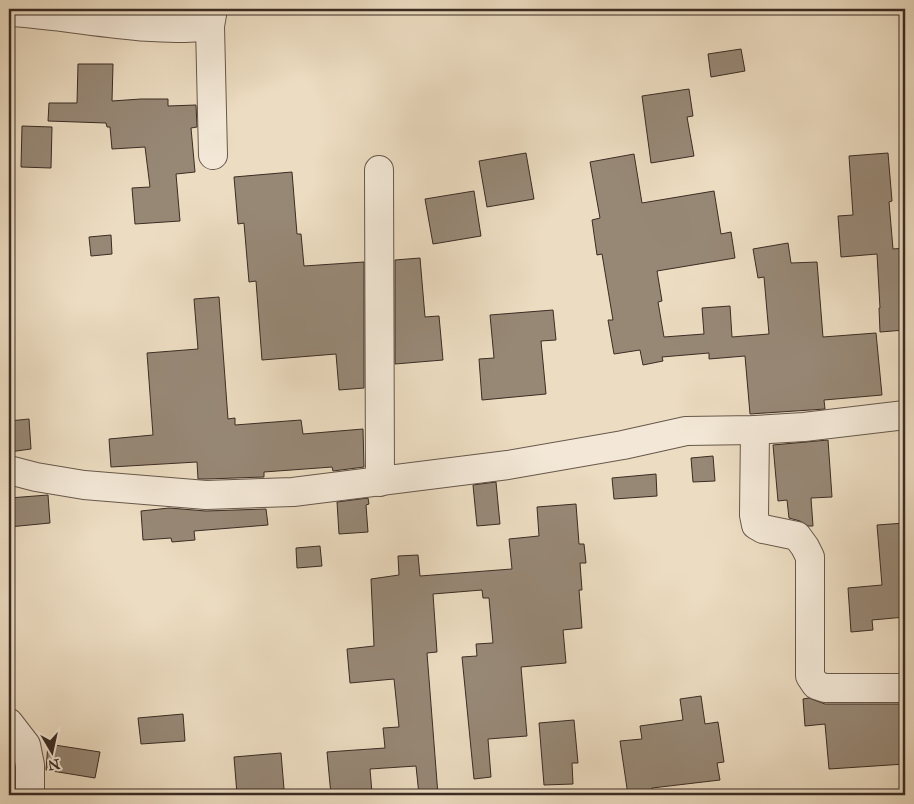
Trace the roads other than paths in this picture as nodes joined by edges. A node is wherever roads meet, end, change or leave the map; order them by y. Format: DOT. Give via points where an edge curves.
graph roads {
  1 [pos="9,12"];
  2 [pos="211,17"];
  3 [pos="212,155"];
  4 [pos="379,170"];
  5 [pos="905,415"];
  6 [pos="755,430"];
  7 [pos="9,470"];
  8 [pos="380,482"];
  9 [pos="905,688"];
  10 [pos="9,723"];
  11 [pos="19,766"];
  12 [pos="30,795"];
  1 -- 2 [label="street" via="144,26 196,27"];
  2 -- 3 [label="street"];
  4 -- 8 [label="street"];
  5 -- 6 [label="street"];
  6 -- 8 [label="street" via="686,430 623,445 508,465"];
  6 -- 9 [label="street" via="756,525 797,536 810,557 810,676 816,685 825,688"];
  7 -- 8 [label="street" via="84,485 206,495 293,492"];
  10 -- 11 [label="street" via="26,745"];
  11 -- 12 [label="street"];
}
